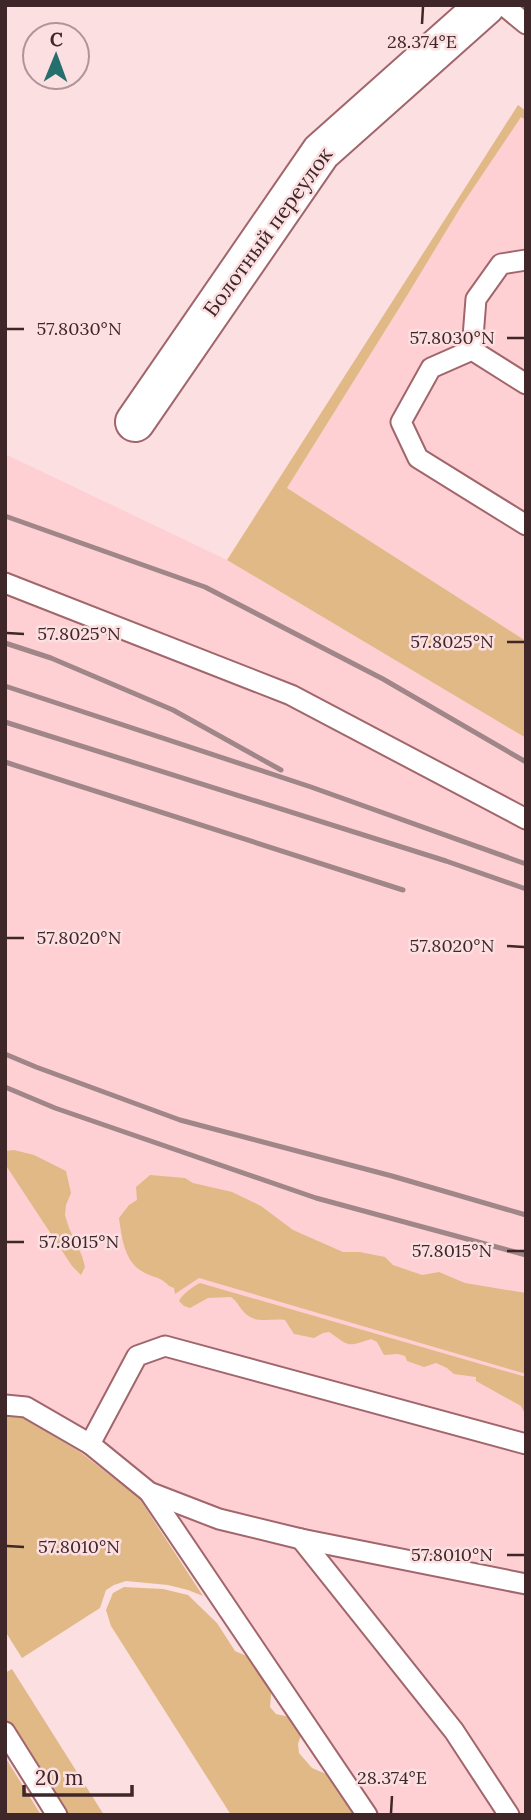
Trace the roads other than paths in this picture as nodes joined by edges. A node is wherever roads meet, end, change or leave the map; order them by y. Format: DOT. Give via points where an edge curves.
graph roads {
  1 [pos="486,5"];
  2 [pos="503,5"];
  3 [pos="526,24"];
  4 [pos="526,260"];
  5 [pos="472,350"];
  6 [pos="526,384"];
  7 [pos="135,422"];
  8 [pos="526,525"];
  9 [pos="5,583"];
  10 [pos="526,819"];
  11 [pos="5,1405"];
  12 [pos="90,1444"];
  13 [pos="526,1444"];
  14 [pos="149,1492"];
  15 [pos="301,1539"];
  16 [pos="525,1585"];
  17 [pos="5,1732"];
  18 [pos="57,1815"];
  19 [pos="367,1815"];
  20 [pos="509,1815"];
  1 -- 7 [label="street, Болотный переулок" via="321,152"];
  2 -- 3 [label="lane"];
  4 -- 5 [label="lane" via="502,264 475,299"];
  5 -- 6 [label="lane"];
  5 -- 8 [label="lane" via="431,368 401,422 418,458"];
  9 -- 10 [label="lane" via="290,695"];
  11 -- 12 [label="lane" via="26,1407"];
  12 -- 13 [label="lane" via="137,1356 165,1346"];
  12 -- 14 [label="lane"];
  14 -- 15 [label="lane" via="219,1519"];
  14 -- 19 [label="lane"];
  15 -- 16 [label="lane"];
  15 -- 20 [label="lane" via="454,1731"];
  17 -- 18 [label="lane"];
}
